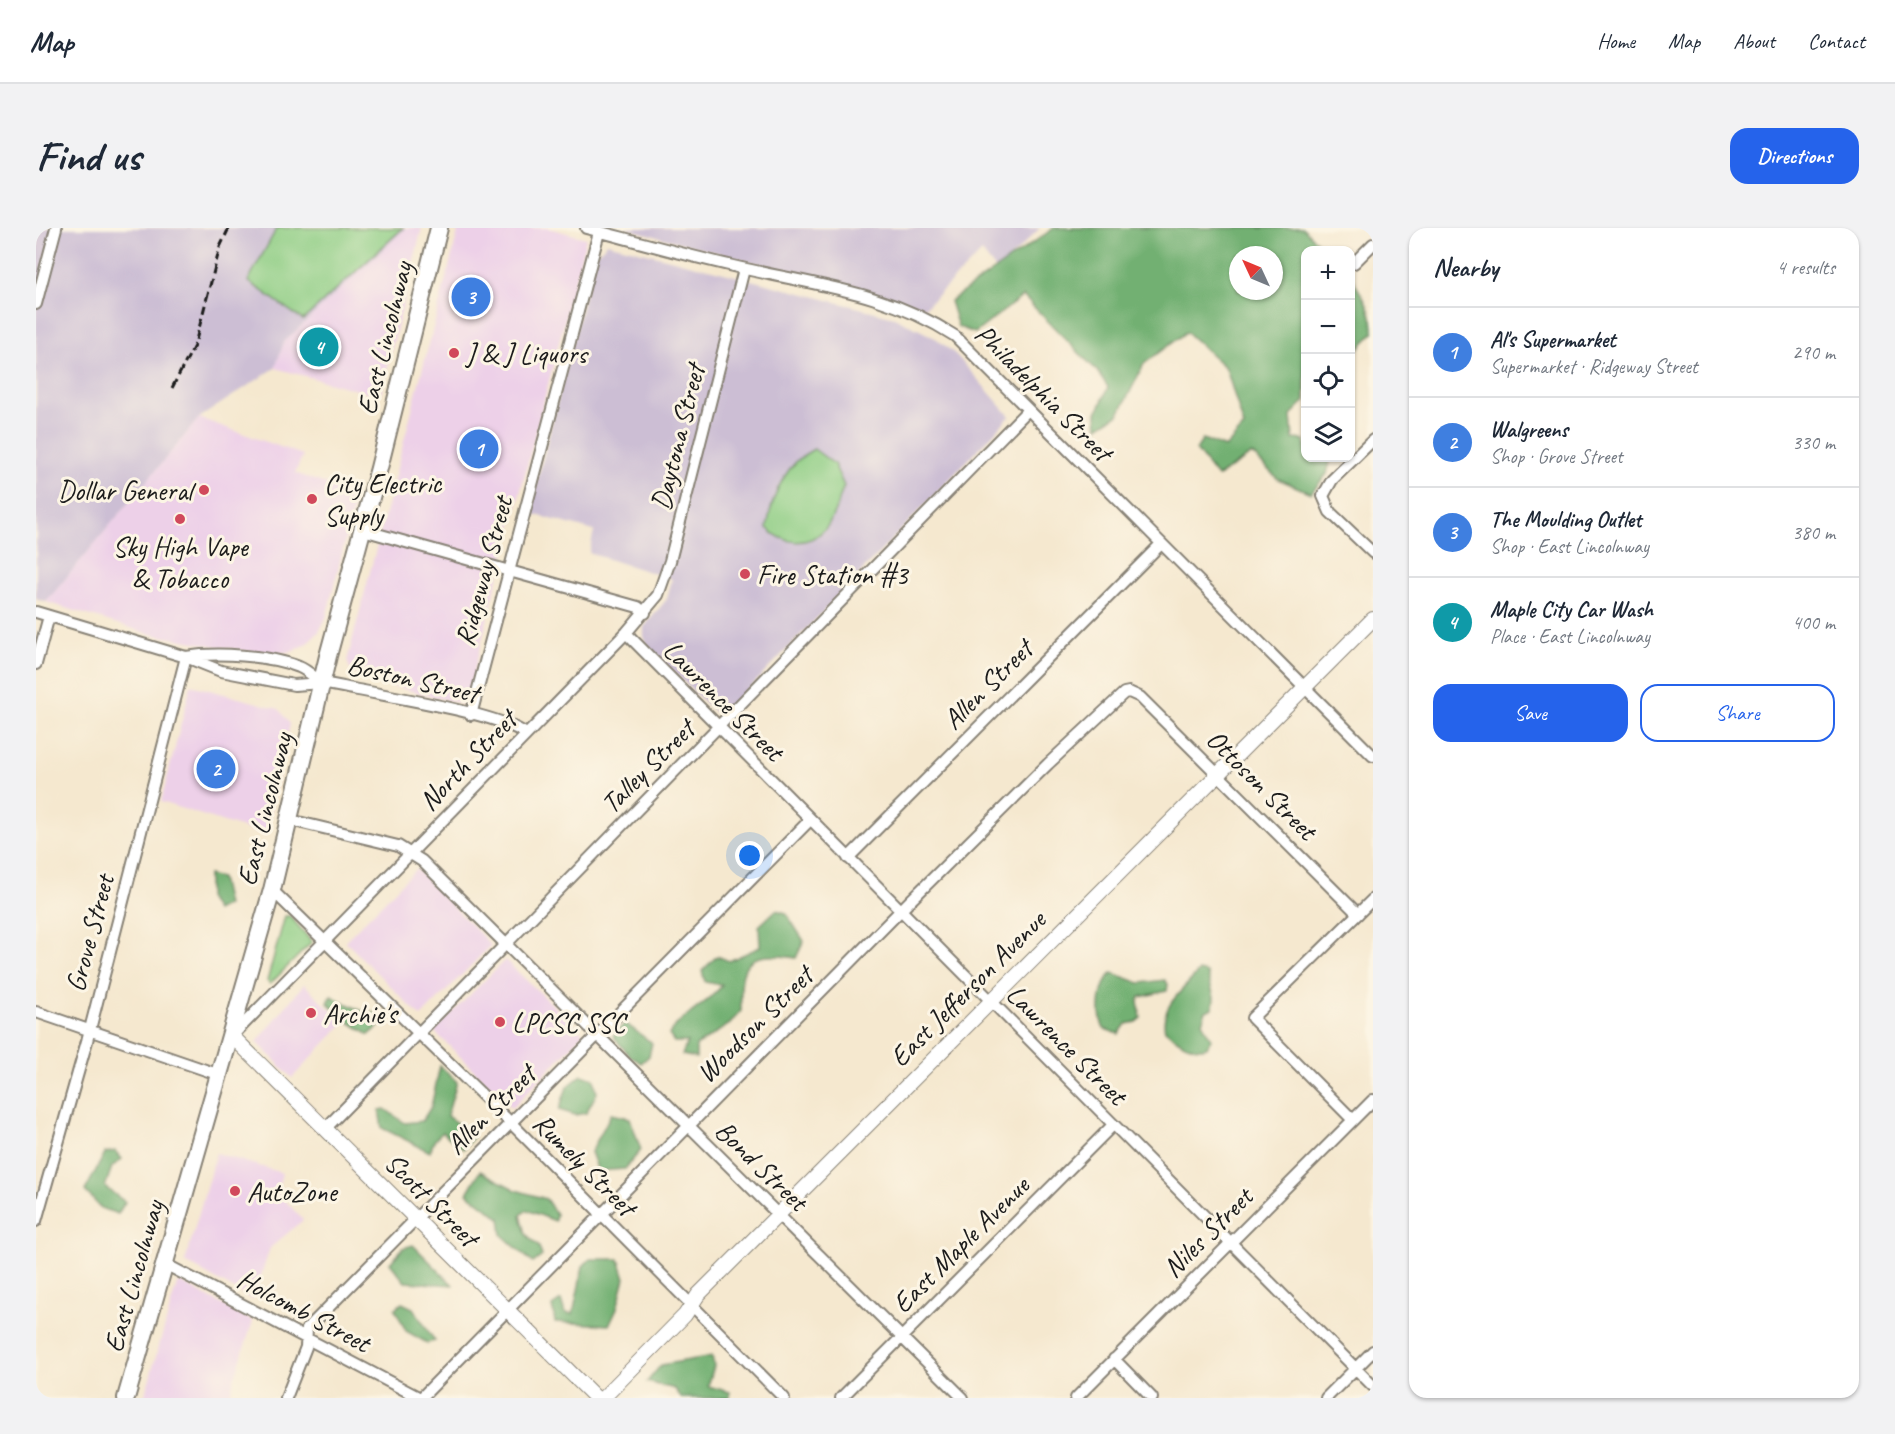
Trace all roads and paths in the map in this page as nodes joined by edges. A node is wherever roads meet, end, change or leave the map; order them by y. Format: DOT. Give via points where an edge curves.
graph roads {
  1 [pos="56,228"];
  2 [pos="439,228"];
  3 [pos="586,228"];
  4 [pos="599,232"];
  5 [pos="1373,244"];
  6 [pos="1355,262"];
  7 [pos="744,269"];
  8 [pos="36,304"];
  9 [pos="1027,411"];
  10 [pos="1373,440"];
  11 [pos="363,530"];
  12 [pos="1161,544"];
  13 [pos="1373,554"];
  14 [pos="507,572"];
  15 [pos="36,612"];
  16 [pos="645,613"];
  17 [pos="49,616"];
  18 [pos="1373,619"];
  19 [pos="626,633"];
  20 [pos="186,657"];
  21 [pos="36,664"];
  22 [pos="322,683"];
  23 [pos="1305,687"];
  24 [pos="1130,692"];
  25 [pos="471,715"];
  26 [pos="718,729"];
  27 [pos="526,735"];
  28 [pos="1373,756"];
  29 [pos="1218,773"];
  30 [pos="290,820"];
  31 [pos="809,821"];
  32 [pos="410,853"];
  33 [pos="848,858"];
  34 [pos="272,890"];
  35 [pos="1373,899"];
  36 [pos="900,911"];
  37 [pos="1358,914"];
  38 [pos="325,941"];
  39 [pos="506,945"];
  40 [pos="990,1001"];
  41 [pos="36,1012"];
  42 [pos="89,1031"];
  43 [pos="419,1034"];
  44 [pos="597,1034"];
  45 [pos="232,1036"];
  46 [pos="220,1075"];
  47 [pos="1373,1100"];
  48 [pos="1353,1120"];
  49 [pos="511,1123"];
  50 [pos="687,1125"];
  51 [pos="1113,1125"];
  52 [pos="325,1129"];
  53 [pos="600,1213"];
  54 [pos="779,1215"];
  55 [pos="417,1218"];
  56 [pos="36,1221"];
  57 [pos="1233,1242"];
  58 [pos="165,1264"];
  59 [pos="691,1306"];
  60 [pos="506,1308"];
  61 [pos="902,1336"];
  62 [pos="306,1338"];
  63 [pos="1373,1351"];
  64 [pos="1114,1359"];
  65 [pos="1355,1369"];
  66 [pos="1373,1386"];
  67 [pos="126,1398"];
  68 [pos="286,1398"];
  69 [pos="420,1398"];
  70 [pos="596,1398"];
  71 [pos="603,1398"];
  72 [pos="784,1398"];
  73 [pos="840,1398"];
  74 [pos="963,1398"];
  75 [pos="1076,1398"];
  76 [pos="1152,1398"];
  77 [pos="1326,1398"];
  1 -- 8 [label="street"];
  2 -- 11 [label="main road, East Lincolnway"];
  3 -- 4 [label="street, Philadelphia Street"];
  4 -- 7 [label="street, Philadelphia Street"];
  4 -- 14 [label="street, Ridgeway Street"];
  5 -- 6 [label="street"];
  7 -- 9 [label="street, Philadelphia Street" via="870,296 932,321 955,336"];
  7 -- 16 [label="street, Daytona Street" via="670,561 658,595"];
  9 -- 12 [label="street, Philadelphia Street"];
  9 -- 26 [label="street, Talley Street"];
  10 -- 13 [label="street" via="1332,480 1323,496 1330,512"];
  11 -- 14 [label="street"];
  11 -- 22 [label="main road, East Lincolnway"];
  12 -- 23 [label="street, Philadelphia Street"];
  12 -- 33 [label="street, Allen Street"];
  14 -- 16 [label="street" via="638,607"];
  14 -- 25 [label="street, Ridgeway Street"];
  15 -- 17 [label="street, Boston Street"];
  16 -- 19 [label="street, North Street"];
  17 -- 20 [label="street, Boston Street"];
  17 -- 21 [label="street"];
  18 -- 23 [label="street, East Jefferson Avenue"];
  19 -- 26 [label="street, Lawrence Street"];
  19 -- 27 [label="street, North Street"];
  20 -- 22 [label="street, Boston Street" via="221,671 294,686"];
  20 -- 22 [label="street, Boston Street" via="210,653 245,656 299,667"];
  20 -- 42 [label="street, Grove Street"];
  22 -- 25 [label="street, Boston Street"];
  22 -- 30 [label="main road, East Lincolnway"];
  23 -- 28 [label="street, Philadelphia Street"];
  23 -- 29 [label="street, East Jefferson Avenue"];
  24 -- 29 [label="street, Ottoson Street" via="1140,697"];
  24 -- 36 [label="street, Woodson Street" via="1120,696 1052,759"];
  25 -- 27 [label="street, Boston Street" via="515,727"];
  26 -- 31 [label="street, Lawrence Street"];
  26 -- 39 [label="street, Talley Street"];
  27 -- 32 [label="street, North Street"];
  29 -- 37 [label="street, Ottoson Street"];
  29 -- 40 [label="street, East Jefferson Avenue"];
  30 -- 32 [label="street, Bond Street" via="385,843"];
  30 -- 34 [label="main road, East Lincolnway"];
  31 -- 33 [label="street, Lawrence Street"];
  31 -- 44 [label="street, Allen Street"];
  32 -- 38 [label="street, North Street"];
  32 -- 39 [label="street, Bond Street" via="453,890"];
  33 -- 36 [label="street, Lawrence Street"];
  34 -- 38 [label="street"];
  34 -- 45 [label="main road, East Lincolnway"];
  35 -- 37 [label="street"];
  36 -- 40 [label="street, Lawrence Street"];
  36 -- 50 [label="street, Woodson Street"];
  37 -- 48 [label="street" via="1252,1018"];
  38 -- 43 [label="street, Rumely Street"];
  38 -- 45 [label="street, North Street"];
  39 -- 43 [label="street, Talley Street"];
  39 -- 44 [label="street, Bond Street"];
  40 -- 51 [label="street, Lawrence Street"];
  40 -- 54 [label="street, East Jefferson Avenue"];
  41 -- 42 [label="street"];
  42 -- 46 [label="street"];
  42 -- 56 [label="street, Grove Street"];
  43 -- 49 [label="street, Rumely Street"];
  43 -- 52 [label="street, Talley Street"];
  44 -- 49 [label="street, Allen Street"];
  44 -- 50 [label="street, Bond Street"];
  45 -- 46 [label="main road, East Lincolnway"];
  45 -- 52 [label="street, Scott Street"];
  46 -- 58 [label="main road, East Lincolnway"];
  47 -- 48 [label="street, Niles Street"];
  48 -- 57 [label="street, Niles Street"];
  49 -- 53 [label="street, Rumely Street"];
  49 -- 55 [label="street, Allen Street"];
  50 -- 53 [label="street, Woodson Street"];
  50 -- 54 [label="street, Bond Street"];
  51 -- 57 [label="street, Lawrence Street"];
  51 -- 61 [label="street, East Maple Avenue"];
  52 -- 55 [label="street, Scott Street"];
  53 -- 59 [label="street, Rumely Street"];
  53 -- 60 [label="street, Woodson Street"];
  54 -- 59 [label="street, East Jefferson Avenue"];
  54 -- 61 [label="street, Bond Street"];
  55 -- 60 [label="street, Scott Street"];
  55 -- 62 [label="street, Allen Street" via="307,1329"];
  57 -- 64 [label="street, Niles Street"];
  57 -- 65 [label="street, Lawrence Street"];
  58 -- 62 [label="street, Holcomb Street"];
  58 -- 67 [label="main road, East Lincolnway"];
  59 -- 71 [label="street, East Jefferson Avenue"];
  59 -- 72 [label="street, Rumely Street"];
  60 -- 69 [label="street, Woodson Street"];
  60 -- 70 [label="street, Scott Street"];
  61 -- 73 [label="street, East Maple Avenue"];
  61 -- 74 [label="street, Bond Street"];
  62 -- 68 [label="street, Allen Street"];
  62 -- 69 [label="street, Holcomb Street"];
  63 -- 65 [label="street"];
  64 -- 75 [label="street, Niles Street"];
  64 -- 76 [label="street"];
  65 -- 66 [label="street, Lawrence Street"];
  65 -- 77 [label="street"];
}
